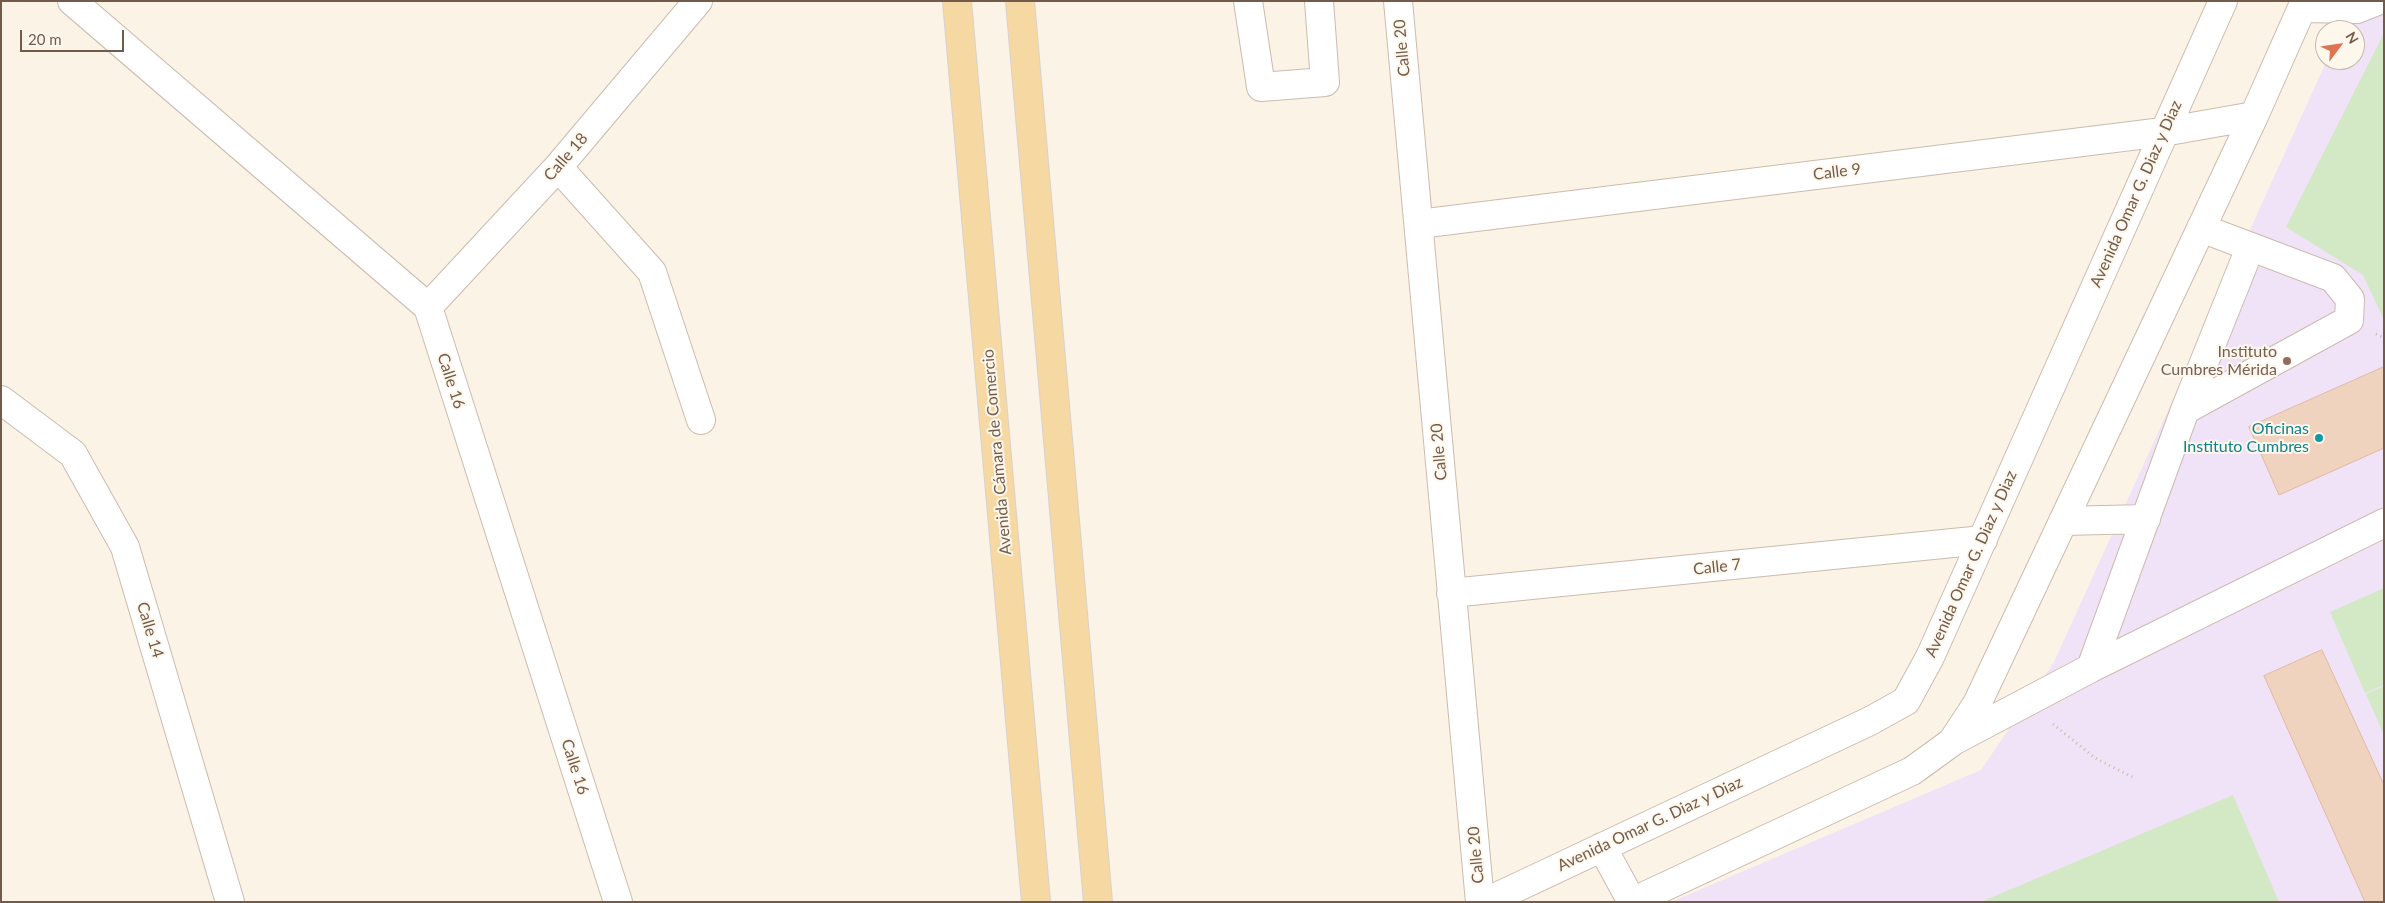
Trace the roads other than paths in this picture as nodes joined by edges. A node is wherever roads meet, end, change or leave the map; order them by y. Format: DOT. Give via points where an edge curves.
graph roads {
  1 [pos="72,1"];
  2 [pos="958,1"];
  3 [pos="1020,1"];
  4 [pos="1248,1"];
  5 [pos="1319,1"];
  6 [pos="1398,1"];
  7 [pos="2223,1"];
  8 [pos="2377,1"];
  9 [pos="2304,4"];
  10 [pos="686,5"];
  11 [pos="2254,116"];
  12 [pos="2164,132"];
  13 [pos="558,167"];
  14 [pos="1419,224"];
  15 [pos="2201,228"];
  16 [pos="2250,248"];
  17 [pos="428,307"];
  18 [pos="1,400"];
  19 [pos="2186,410"];
  20 [pos="701,420"];
  21 [pos="2146,519"];
  22 [pos="2063,521"];
  23 [pos="2384,523"];
  24 [pos="1983,540"];
  25 [pos="1451,594"];
  26 [pos="2091,668"];
  27 [pos="1952,742"];
  28 [pos="1602,847"];
  29 [pos="230,902"];
  30 [pos="618,902"];
  31 [pos="1036,902"];
  32 [pos="1098,902"];
  33 [pos="1480,902"];
  34 [pos="1486,902"];
  35 [pos="1632,902"];
  1 -- 17 [label="street"];
  2 -- 31 [label="main road, Avenida Cámara de Comercio"];
  3 -- 32 [label="main road"];
  4 -- 5 [label="street" via="1262,87 1325,82"];
  6 -- 14 [label="street, Calle 20"];
  7 -- 12 [label="street, Avenida Omar G. Diaz y Diaz"];
  8 -- 9 [label="street" via="2357,9"];
  9 -- 11 [label="street"];
  10 -- 13 [label="street, Calle 18"];
  11 -- 12 [label="street, Calle 9"];
  11 -- 15 [label="street"];
  12 -- 14 [label="street, Calle 9"];
  12 -- 24 [label="street, Avenida Omar G. Diaz y Diaz"];
  13 -- 17 [label="street, Calle 18"];
  13 -- 20 [label="street" via="652,272"];
  14 -- 25 [label="street, Calle 20"];
  15 -- 16 [label="street"];
  15 -- 22 [label="street"];
  16 -- 19 [label="street"];
  16 -- 19 [label="street" via="2333,278 2350,299 2349,320"];
  17 -- 30 [label="street, Calle 16"];
  18 -- 29 [label="street, Calle 14" via="73,454 125,547"];
  19 -- 21 [label="street"];
  21 -- 22 [label="street"];
  21 -- 26 [label="street"];
  22 -- 27 [label="street" via="1977,704"];
  23 -- 26 [label="street"];
  24 -- 25 [label="street, Calle 7"];
  24 -- 28 [label="street, Avenida Omar G. Diaz y Diaz" via="1930,657 1906,700 1870,721"];
  25 -- 33 [label="street, Calle 20"];
  26 -- 27 [label="street"];
  27 -- 35 [label="street" via="1912,771"];
  28 -- 34 [label="street, Avenida Omar G. Diaz y Diaz"];
  28 -- 35 [label="street"];
}
